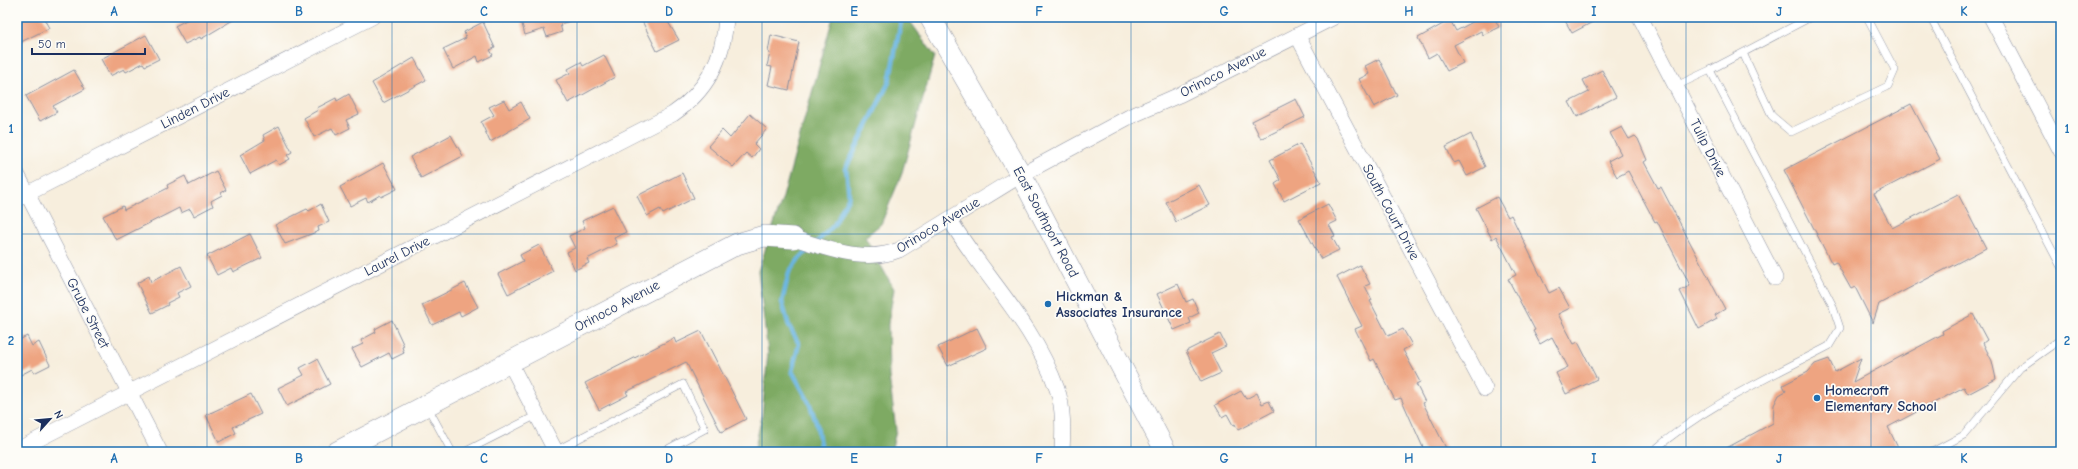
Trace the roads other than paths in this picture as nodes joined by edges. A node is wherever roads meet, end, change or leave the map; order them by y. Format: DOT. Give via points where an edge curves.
graph roads {
  1 [pos="372,17"];
  2 [pos="726,17"];
  3 [pos="930,17"];
  4 [pos="1334,17"];
  5 [pos="1640,17"];
  6 [pos="1811,17"];
  7 [pos="1868,17"];
  8 [pos="1930,17"];
  9 [pos="1991,17"];
  10 [pos="1297,35"];
  11 [pos="1743,52"];
  12 [pos="1710,70"];
  13 [pos="1676,86"];
  14 [pos="2061,152"];
  15 [pos="17,174"];
  16 [pos="1021,175"];
  17 [pos="22,197"];
  18 [pos="950,220"];
  19 [pos="793,238"];
  20 [pos="2061,267"];
  21 [pos="1775,278"];
  22 [pos="2061,339"];
  23 [pos="510,362"];
  24 [pos="1484,389"];
  25 [pos="129,393"];
  26 [pos="427,406"];
  27 [pos="537,415"];
  28 [pos="17,450"];
  29 [pos="555,451"];
  30 [pos="160,452"];
  31 [pos="337,452"];
  32 [pos="452,452"];
  33 [pos="464,452"];
  34 [pos="662,452"];
  35 [pos="1062,452"];
  36 [pos="1166,452"];
  37 [pos="1652,452"];
  38 [pos="1932,452"];
  1 -- 17 [label="street, Linden Drive"];
  2 -- 25 [label="street, Laurel Drive" via="725,35 715,68 695,97 673,114"];
  3 -- 16 [label="street, East Southport Road"];
  4 -- 10 [label="street, Orinoco Avenue"];
  5 -- 13 [label="street, Tulip Drive"];
  6 -- 11 [label="lane"];
  7 -- 11 [label="lane" via="1895,70 1888,86 1791,132 1772,116"];
  8 -- 20 [label="lane"];
  9 -- 14 [label="street"];
  10 -- 16 [label="street, Orinoco Avenue" via="1129,117"];
  10 -- 24 [label="street, South Court Drive"];
  11 -- 12 [label="lane"];
  12 -- 13 [label="lane"];
  12 -- 37 [label="lane" via="1832,304 1840,328 1829,346 1695,418"];
  13 -- 21 [label="street, Tulip Drive"];
  15 -- 17 [label="street, Grube Street"];
  16 -- 18 [label="street, Orinoco Avenue"];
  16 -- 36 [label="street, East Southport Road"];
  17 -- 25 [label="street, Grube Street"];
  18 -- 19 [label="street, Orinoco Avenue" via="910,245 876,256 852,255"];
  18 -- 35 [label="street" via="1023,321 1045,361 1057,390 1061,412"];
  19 -- 23 [label="street, Orinoco Avenue" via="764,236 737,244"];
  22 -- 38 [label="lane" via="2020,368 1964,435"];
  23 -- 26 [label="street, Orinoco Avenue"];
  23 -- 27 [label="street"];
  25 -- 28 [label="street, Laurel Drive"];
  25 -- 30 [label="street, Grube Street"];
  26 -- 31 [label="street, Orinoco Avenue"];
  26 -- 32 [label="lane"];
  27 -- 29 [label="street"];
  27 -- 33 [label="lane"];
  29 -- 34 [label="lane" via="683,384 705,429"];
}
